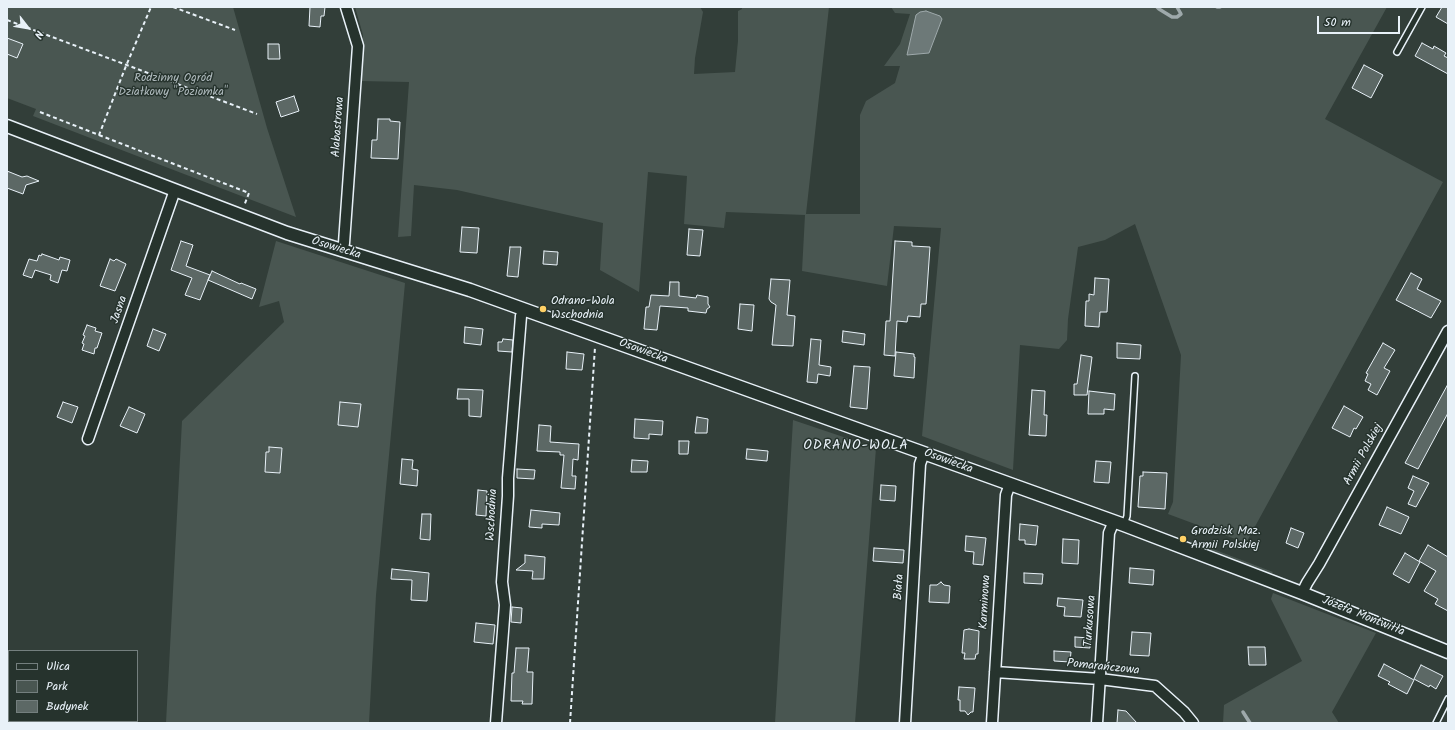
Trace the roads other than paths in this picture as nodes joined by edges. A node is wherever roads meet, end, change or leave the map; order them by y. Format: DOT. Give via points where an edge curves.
graph roads {
  1 [pos="346,7"];
  2 [pos="1422,7"];
  3 [pos="1397,52"];
  4 [pos="7,126"];
  5 [pos="176,190"];
  6 [pos="342,251"];
  7 [pos="524,310"];
  8 [pos="1448,331"];
  9 [pos="1135,376"];
  10 [pos="88,439"];
  11 [pos="924,453"];
  12 [pos="1010,484"];
  13 [pos="1119,523"];
  14 [pos="1278,583"];
  15 [pos="1302,593"];
  16 [pos="1448,652"];
  17 [pos="995,672"];
  18 [pos="1100,679"];
  19 [pos="1448,699"];
  20 [pos="496,723"];
  21 [pos="906,723"];
  22 [pos="992,723"];
  23 [pos="1097,723"];
  24 [pos="1193,723"];
  25 [pos="1436,723"];
  1 -- 6 [label="street, Alabastrowa" via="358,46"];
  2 -- 3 [label="lane"];
  4 -- 5 [label="street, Osowiecka"];
  5 -- 6 [label="street, Osowiecka" via="287,233"];
  5 -- 10 [label="street, Jasna"];
  6 -- 7 [label="street, Osowiecka" via="470,290"];
  7 -- 11 [label="street, Osowiecka"];
  7 -- 20 [label="street, Wschodnia" via="521,316 508,478 502,582 505,606"];
  8 -- 15 [label="street, Armii Polskiej"];
  9 -- 13 [label="lane" via="1127,516"];
  11 -- 12 [label="street, Osowiecka"];
  11 -- 21 [label="street, Biała" via="920,464"];
  12 -- 13 [label="street, Osowiecka"];
  12 -- 17 [label="street, Karminowa" via="1006,494"];
  13 -- 14 [label="street, Osowiecka"];
  13 -- 18 [label="street, Turkusowa" via="1109,533"];
  14 -- 15 [label="street, Józefa Montwiłła"];
  15 -- 16 [label="street, Józefa Montwiłła"];
  17 -- 18 [label="street, Pomarańczowa"];
  17 -- 22 [label="street, Karminowa"];
  18 -- 23 [label="street, Turkusowa"];
  18 -- 24 [label="street, Pomarańczowa" via="1155,686"];
  19 -- 25 [label="lane"];
}
